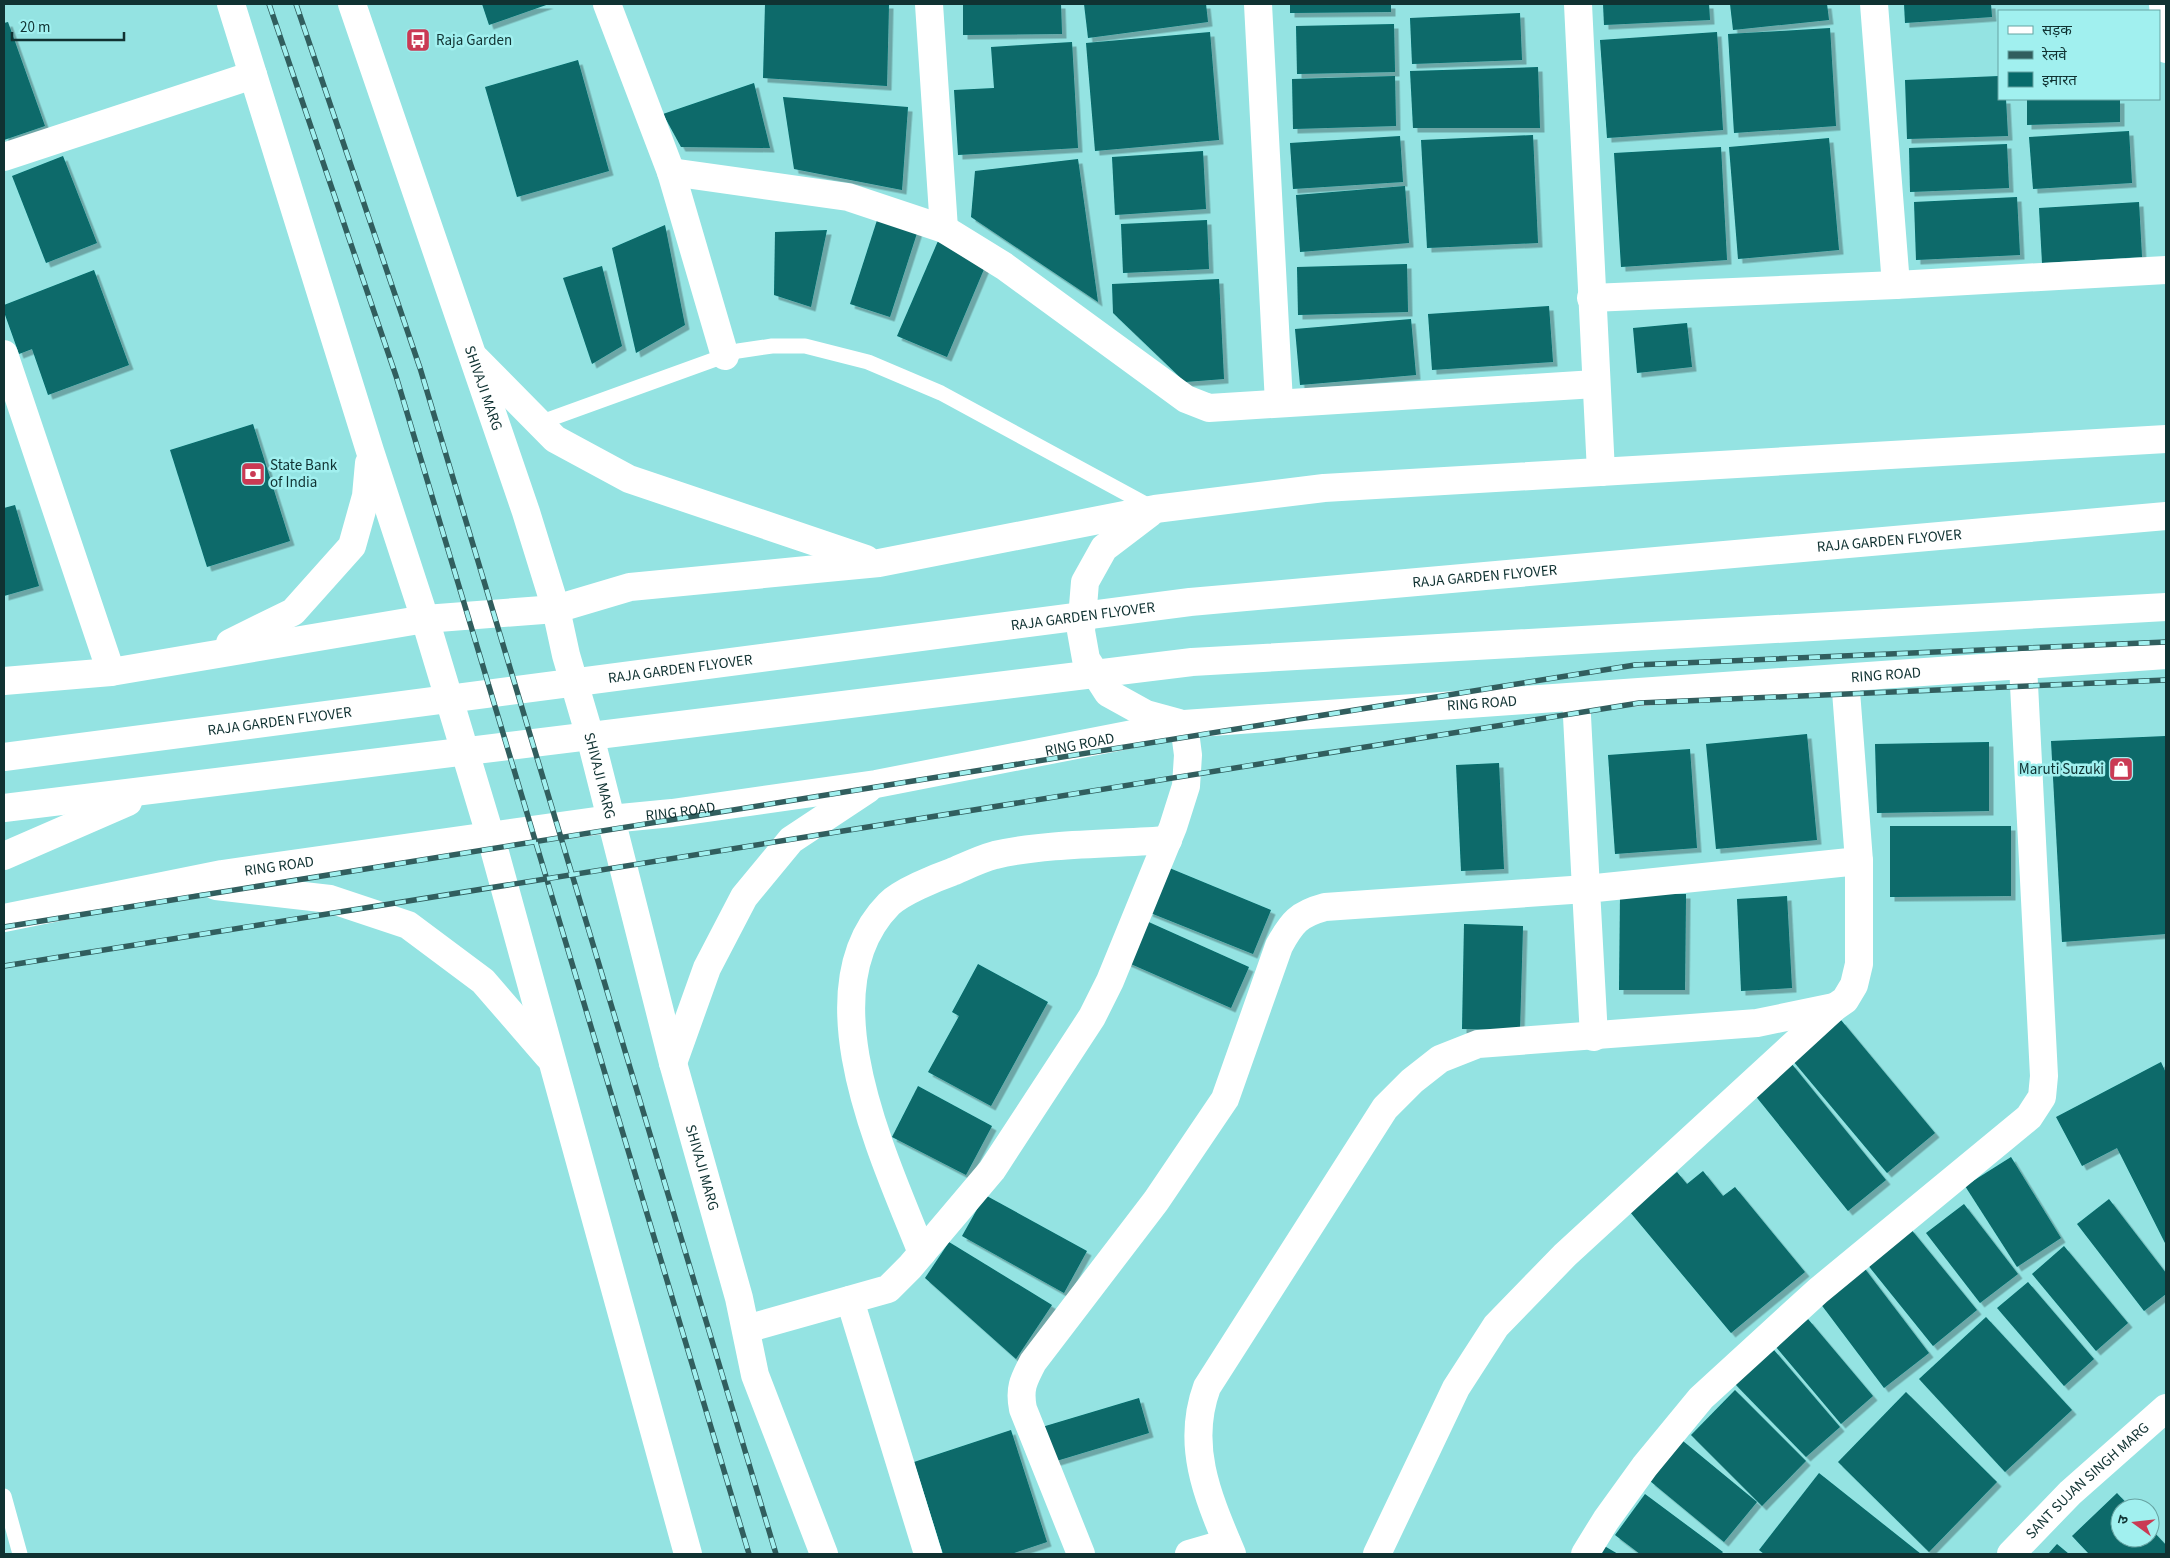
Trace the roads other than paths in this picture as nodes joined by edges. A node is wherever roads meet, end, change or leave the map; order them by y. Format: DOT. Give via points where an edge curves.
graph roads {
  1 [pos="231,4"];
  2 [pos="352,4"];
  3 [pos="607,4"];
  4 [pos="929,4"];
  5 [pos="1258,4"];
  6 [pos="1578,4"];
  7 [pos="1874,4"];
  8 [pos="2162,4"];
  9 [pos="2166,49"];
  10 [pos="253,75"];
  11 [pos="4,157"];
  12 [pos="671,172"];
  13 [pos="944,229"];
  14 [pos="2166,270"];
  15 [pos="1896,285"];
  16 [pos="1591,298"];
  17 [pos="4,354"];
  18 [pos="472,354"];
  19 [pos="725,356"];
  20 [pos="1595,384"];
  21 [pos="1279,403"];
  22 [pos="539,423"];
  23 [pos="2166,439"];
  24 [pos="370,451"];
  25 [pos="1601,472"];
  26 [pos="1155,509"];
  27 [pos="2166,516"];
  28 [pos="878,563"];
  29 [pos="2166,607"];
  30 [pos="556,609"];
  31 [pos="425,619"];
  32 [pos="2166,655"];
  33 [pos="201,657"];
  34 [pos="2023,665"];
  35 [pos="111,672"];
  36 [pos="1846,678"];
  37 [pos="4,681"];
  38 [pos="1576,697"];
  39 [pos="1184,724"];
  40 [pos="4,757"];
  41 [pos="876,784"];
  42 [pos="157,789"];
  43 [pos="4,808"];
  44 [pos="610,819"];
  45 [pos="492,838"];
  46 [pos="1168,840"];
  47 [pos="4,856"];
  48 [pos="1859,861"];
  49 [pos="183,883"];
  50 [pos="1586,889"];
  51 [pos="4,918"];
  52 [pos="1835,1007"];
  53 [pos="1594,1037"];
  54 [pos="552,1061"];
  55 [pos="673,1063"];
  56 [pos="922,1253"];
  57 [pos="850,1300"];
  58 [pos="746,1329"];
  59 [pos="2166,1408"];
  60 [pos="4,1496"];
  61 [pos="1229,1549"];
  62 [pos="20,1554"];
  63 [pos="688,1554"];
  64 [pos="824,1554"];
  65 [pos="928,1554"];
  66 [pos="1081,1554"];
  67 [pos="1189,1554"];
  68 [pos="1377,1554"];
  69 [pos="1585,1554"];
  70 [pos="2011,1554"];
  1 -- 10 [label="main road"];
  2 -- 18 [label="main road, SHIVAJI MARG"];
  3 -- 12 [label="main road"];
  4 -- 13 [label="main road"];
  5 -- 21 [label="main road"];
  6 -- 16 [label="main road"];
  7 -- 15 [label="main road"];
  8 -- 9 [label="main road"];
  10 -- 11 [label="main road"];
  10 -- 24 [label="main road"];
  12 -- 13 [label="main road" via="848,197"];
  12 -- 19 [label="main road"];
  13 -- 21 [label="main road" via="1004,266 1186,399 1219,409"];
  14 -- 15 [label="main road"];
  15 -- 16 [label="main road"];
  16 -- 20 [label="main road"];
  17 -- 35 [label="main road"];
  18 -- 22 [label="main road"];
  18 -- 30 [label="main road, SHIVAJI MARG"];
  19 -- 22 [label="lane"];
  19 -- 26 [label="lane" via="772,346 806,346 868,362 941,393"];
  20 -- 21 [label="main road"];
  20 -- 25 [label="main road"];
  22 -- 28 [label="main road" via="555,439 629,479"];
  23 -- 25 [label="main road"];
  24 -- 31 [label="main road"];
  24 -- 33 [label="main road" via="366,496 352,546 294,612"];
  25 -- 26 [label="main road" via="1324,488"];
  26 -- 28 [label="main road"];
  26 -- 39 [label="main road" via="1104,548 1086,582 1081,631 1086,659 1108,693 1146,714"];
  27 -- 40 [label="main road, RAJA GARDEN FLYOVER" via="1190,602"];
  28 -- 30 [label="main road" via="630,588"];
  29 -- 42 [label="main road" via="1192,662"];
  30 -- 31 [label="main road"];
  30 -- 44 [label="main road, SHIVAJI MARG"];
  31 -- 33 [label="main road"];
  31 -- 45 [label="main road"];
  32 -- 34 [label="main road, RING ROAD"];
  33 -- 35 [label="main road"];
  34 -- 36 [label="main road, RING ROAD"];
  34 -- 69 [label="main road" via="2044,1076 2042,1097 2028,1117 1818,1291 1701,1398 1645,1466"];
  35 -- 37 [label="main road"];
  36 -- 38 [label="main road, RING ROAD"];
  36 -- 48 [label="main road"];
  38 -- 39 [label="main road, RING ROAD"];
  38 -- 50 [label="main road"];
  39 -- 41 [label="main road, RING ROAD"];
  39 -- 46 [label="main road" via="1188,755 1186,786"];
  41 -- 44 [label="main road, RING ROAD"];
  41 -- 55 [label="main road" via="791,840 744,897 707,968"];
  42 -- 43 [label="main road"];
  42 -- 47 [label="main road"];
  44 -- 45 [label="main road, RING ROAD"];
  44 -- 55 [label="main road, SHIVAJI MARG"];
  45 -- 49 [label="main road, RING ROAD" via="222,874"];
  45 -- 54 [label="main road"];
  46 -- 56 [label="main road" via="1092,1017 992,1170"];
  46 -- 56 [label="main road" via="1045,848 994,855 929,881 889,904 860,946 850,1006 856,1063 876,1135"];
  48 -- 50 [label="main road"];
  48 -- 52 [label="main road" via="1859,964 1854,985 1845,1000"];
  49 -- 51 [label="main road, RING ROAD"];
  49 -- 54 [label="main road" via="330,899 408,925 483,981"];
  50 -- 53 [label="main road"];
  50 -- 66 [label="main road" via="1325,906 1307,911 1291,925 1280,946 1225,1099 1156,1201 1024,1378 1020,1394 1023,1409"];
  52 -- 53 [label="main road" via="1757,1023"];
  52 -- 68 [label="main road" via="1566,1255 1496,1326 1456,1388"];
  53 -- 61 [label="main road" via="1478,1044 1440,1059 1385,1108 1207,1387 1202,1401 1198,1416 1200,1456 1210,1502"];
  54 -- 63 [label="main road"];
  55 -- 58 [label="main road, SHIVAJI MARG"];
  56 -- 57 [label="main road" via="888,1289"];
  57 -- 58 [label="main road"];
  57 -- 65 [label="main road"];
  58 -- 64 [label="main road, SHIVAJI MARG" via="755,1375"];
  59 -- 70 [label="main road, SANT SUJAN SINGH MARG" via="2070,1493"];
  60 -- 62 [label="lane"];
  61 -- 67 [label="main road"];
}
